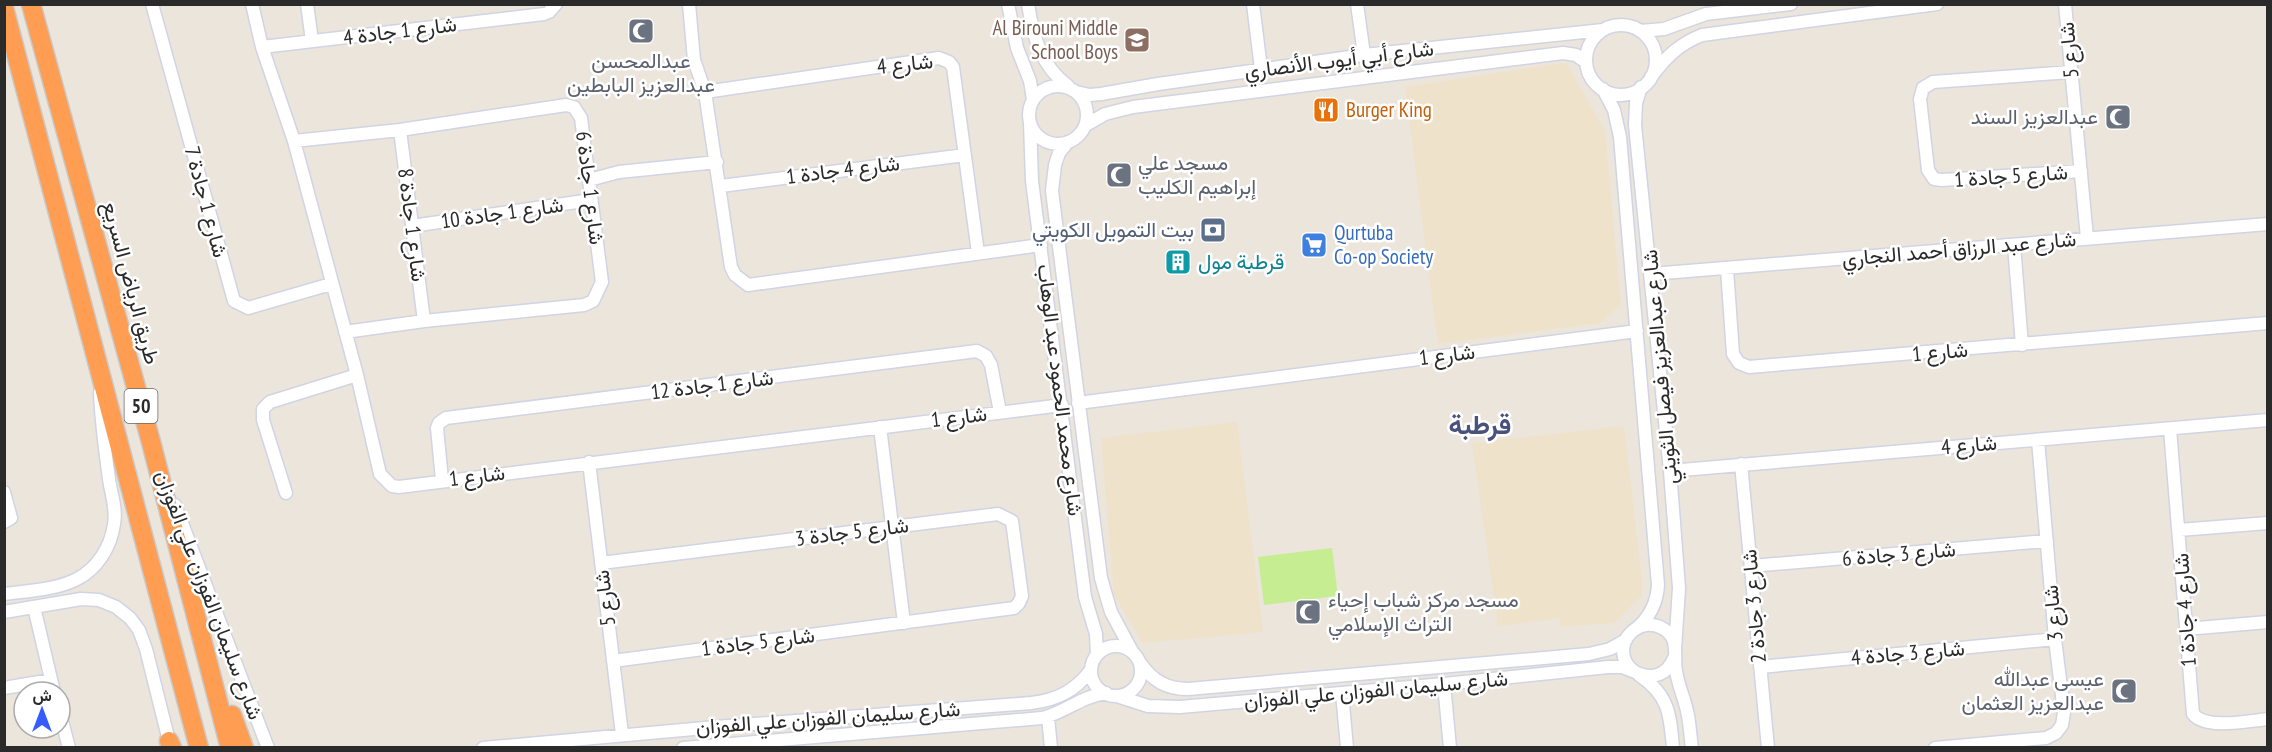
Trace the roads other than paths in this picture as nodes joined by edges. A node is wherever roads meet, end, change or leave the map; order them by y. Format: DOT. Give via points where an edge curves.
graph roads {
  1 [pos="31,4"];
  2 [pos="40,4"];
  3 [pos="152,4"];
  4 [pos="252,4"];
  5 [pos="307,4"];
  6 [pos="556,4"];
  7 [pos="689,4"];
  8 [pos="1008,4"];
  9 [pos="1028,4"];
  10 [pos="1253,4"];
  11 [pos="1357,4"];
  12 [pos="1791,4"];
  13 [pos="1937,4"];
  14 [pos="2065,4"];
  15 [pos="1765,6"];
  16 [pos="4,8"];
  17 [pos="1744,8"];
  18 [pos="1603,30"];
  19 [pos="1640,31"];
  20 [pos="4,38"];
  21 [pos="312,41"];
  22 [pos="1455,45"];
  23 [pos="261,47"];
  24 [pos="1364,55"];
  25 [pos="1586,62"];
  26 [pos="1459,65"];
  27 [pos="48,66"];
  28 [pos="1261,69"];
  29 [pos="2071,72"];
  30 [pos="1651,77"];
  31 [pos="1641,87"];
  32 [pos="1603,89"];
  33 [pos="1074,90"];
  34 [pos="705,92"];
  35 [pos="1033,99"];
  36 [pos="34,117"];
  37 [pos="1030,123"];
  38 [pos="1086,125"];
  39 [pos="400,130"];
  40 [pos="294,141"];
  41 [pos="1068,142"];
  42 [pos="965,155"];
  43 [pos="717,162"];
  44 [pos="2080,171"];
  45 [pos="589,180"];
  46 [pos="721,186"];
  47 [pos="591,200"];
  48 [pos="2268,224"];
  49 [pos="412,226"];
  50 [pos="2087,238"];
  51 [pos="1041,245"];
  52 [pos="2014,245"];
  53 [pos="978,253"];
  54 [pos="1727,269"];
  55 [pos="1651,274"];
  56 [pos="331,284"];
  57 [pos="424,321"];
  58 [pos="2268,323"];
  59 [pos="1637,331"];
  60 [pos="345,332"];
  61 [pos="2022,345"];
  62 [pos="99,361"];
  63 [pos="357,375"];
  64 [pos="1078,403"];
  65 [pos="1062,405"];
  66 [pos="1000,412"];
  67 [pos="2268,420"];
  68 [pos="880,427"];
  69 [pos="2170,429"];
  70 [pos="2038,440"];
  71 [pos="151,442"];
  72 [pos="589,462"];
  73 [pos="1741,464"];
  74 [pos="1670,471"];
  75 [pos="442,480"];
  76 [pos="4,492"];
  77 [pos="286,493"];
  78 [pos="4,522"];
  79 [pos="2268,523"];
  80 [pos="892,527"];
  81 [pos="2179,530"];
  82 [pos="2047,541"];
  83 [pos="601,563"];
  84 [pos="1751,566"];
  85 [pos="60,585"];
  86 [pos="4,594"];
  87 [pos="63,602"];
  88 [pos="34,607"];
  89 [pos="1014,609"];
  90 [pos="4,612"];
  91 [pos="194,612"];
  92 [pos="2268,622"];
  93 [pos="904,623"];
  94 [pos="1636,629"];
  95 [pos="2186,629"];
  96 [pos="2055,639"];
  97 [pos="1626,640"];
  98 [pos="1133,653"];
  99 [pos="1675,653"];
  100 [pos="1097,655"];
  101 [pos="1546,657"];
  102 [pos="613,661"];
  103 [pos="1141,664"];
  104 [pos="1760,667"];
  105 [pos="1091,670"];
  106 [pos="1637,673"];
  107 [pos="1546,674"];
  108 [pos="52,680"];
  109 [pos="1444,684"];
  110 [pos="1342,693"];
  111 [pos="1111,694"];
  112 [pos="1048,717"];
  113 [pos="2268,719"];
  114 [pos="739,725"];
  115 [pos="716,727"];
  116 [pos="622,734"];
  117 [pos="744,743"];
  118 [pos="170,745"];
  119 [pos="716,745"];
  120 [pos="199,747"];
  121 [pos="230,747"];
  122 [pos="244,747"];
  123 [pos="268,747"];
  124 [pos="488,747"];
  125 [pos="683,747"];
  126 [pos="1051,747"];
  127 [pos="1347,747"];
  128 [pos="1450,747"];
  129 [pos="1673,747"];
  130 [pos="1692,747"];
  131 [pos="1768,747"];
  132 [pos="1935,747"];
  1 -- 27 [label="highway, طريق الرياض السريع / 50"];
  2 -- 27 [label="highway"];
  3 -- 56 [label="street, شارع 1 جادة 7" via="234,301 248,308"];
  4 -- 23 [label="street, شارع 1"];
  5 -- 21 [label="street, شارع 1 جادة 4"];
  6 -- 21 [label="street, شارع 1 جادة 4" via="544,14"];
  7 -- 34 [label="street" via="694,60"];
  8 -- 35 [label="street"];
  9 -- 33 [label="street" via="1040,53 1049,69"];
  10 -- 28 [label="street"];
  11 -- 24 [label="street"];
  12 -- 15 [label="street"];
  13 -- 30 [label="street" via="1702,35 1672,52"];
  14 -- 29 [label="street, شارع 5"];
  15 -- 17 [label="street"];
  16 -- 36 [label="highway, 50"];
  17 -- 19 [label="street" via="1699,16 1664,29"];
  18 -- 19 [label="street" via="1623,25"];
  18 -- 22 [label="street, شارع أبي أيوب الأنصاري"];
  18 -- 25 [label="street" via="1589,45"];
  19 -- 30 [label="street" via="1655,53"];
  20 -- 36 [label="highway"];
  21 -- 23 [label="street, شارع 1 جادة 4"];
  22 -- 24 [label="street, شارع أبي أيوب الأنصاري"];
  22 -- 26 [label="street" via="1460,54"];
  23 -- 40 [label="street, شارع 1"];
  24 -- 28 [label="street, شارع أبي أيوب الأنصاري"];
  25 -- 26 [label="street, شارع أبي أيوب الأنصاري" via="1563,53"];
  25 -- 32 [label="street" via="1589,76"];
  26 -- 38 [label="street, شارع أبي أيوب الأنصاري" via="1133,107 1105,114"];
  27 -- 71 [label="highway, طريق الرياض السريع / 50"];
  28 -- 33 [label="street, شارع أبي أيوب الأنصاري" via="1101,94"];
  29 -- 44 [label="street, شارع 5"];
  29 -- 44 [label="street, شارع 5 جادة 1" via="1933,82 1923,88 1920,99 1928,170 1934,179"];
  30 -- 31 [label="street"];
  31 -- 32 [label="street" via="1620,94"];
  31 -- 55 [label="street, شارع عبدالعزيز فيصل الثويني" via="1635,119"];
  32 -- 59 [label="street, شارع عبدالعزيز فيصل الثويني" via="1614,110 1620,137"];
  33 -- 35 [label="street" via="1053,86"];
  33 -- 38 [label="street" via="1087,109"];
  34 -- 42 [label="street, شارع 4" via="939,58 953,67"];
  34 -- 43 [label="street"];
  35 -- 37 [label="street"];
  36 -- 62 [label="highway, 50"];
  37 -- 41 [label="street" via="1042,139 1057,144"];
  37 -- 51 [label="street, شارع محمد الحمود عبد الوهاب" via="1032,182"];
  38 -- 41 [label="street"];
  39 -- 40 [label="street, شارع 1 جادة 6"];
  39 -- 45 [label="street, شارع 1 جادة 6" via="566,105 574,107 581,118"];
  39 -- 49 [label="street, شارع 1 جادة 8"];
  40 -- 56 [label="street, شارع 1"];
  41 -- 64 [label="street, شارع محمد الحمود عبد الوهاب" via="1055,165 1052,191"];
  42 -- 46 [label="street, شارع 4 جادة 1"];
  42 -- 53 [label="street, شارع 4"];
  43 -- 45 [label="street" via="619,172"];
  43 -- 46 [label="street"];
  44 -- 50 [label="street, شارع 5"];
  45 -- 47 [label="street, شارع 1 جادة 6"];
  46 -- 53 [label="street" via="731,267 748,285"];
  47 -- 49 [label="street, شارع 1 جادة 10"];
  47 -- 57 [label="street, شارع 1 جادة 6" via="602,282 594,301"];
  48 -- 50 [label="street, شارع عبد الرزاق أحمد النجاري"];
  49 -- 57 [label="street, شارع 1 جادة 8"];
  50 -- 52 [label="street, شارع عبد الرزاق أحمد النجاري"];
  51 -- 53 [label="street"];
  51 -- 65 [label="street, شارع محمد الحمود عبد الوهاب"];
  52 -- 54 [label="street, شارع عبد الرزاق أحمد النجاري"];
  52 -- 61 [label="street"];
  54 -- 55 [label="street, شارع عبد الرزاق أحمد النجاري"];
  54 -- 61 [label="street, شارع 1" via="1733,354 1749,368"];
  55 -- 74 [label="street, شارع عبدالعزيز فيصل الثويني"];
  56 -- 60 [label="street, شارع 1"];
  57 -- 60 [label="street, شارع 1 جادة 6"];
  58 -- 61 [label="street, شارع 1"];
  59 -- 64 [label="street, شارع 1"];
  59 -- 94 [label="street, شارع عبدالعزيز فيصل الثويني" via="1658,585 1654,606"];
  60 -- 63 [label="street, شارع 1"];
  62 -- 85 [label="street" via="101,421 115,524 101,558 76,580"];
  62 -- 120 [label="highway, 50"];
  63 -- 75 [label="street, شارع 1" via="380,474 392,486 399,487"];
  63 -- 77 [label="street" via="270,402 263,409 262,420"];
  64 -- 98 [label="street, شارع محمد الحمود عبد الوهاب" via="1103,588"];
  65 -- 66 [label="street, شارع 1"];
  65 -- 100 [label="street, شارع محمد الحمود عبد الوهاب" via="1085,597 1096,634"];
  66 -- 68 [label="street, شارع 1"];
  66 -- 75 [label="street, شارع 1 جادة 12" via="991,365 986,356 976,351 446,418 437,428"];
  67 -- 69 [label="street, شارع 4"];
  68 -- 72 [label="street, شارع 1"];
  68 -- 80 [label="street"];
  69 -- 70 [label="street, شارع 4"];
  69 -- 81 [label="street, شارع 4 جادة 1"];
  70 -- 73 [label="street, شارع 4"];
  70 -- 82 [label="street, شارع 3"];
  71 -- 91 [label="highway, طريق الرياض السريع / 50"];
  71 -- 123 [label="street, شارع سليمان الفوزان علي الفوزان"];
  72 -- 75 [label="street, شارع 1"];
  72 -- 83 [label="street, شارع 5"];
  73 -- 74 [label="street, شارع 4"];
  73 -- 84 [label="street, شارع 3 جادة 2"];
  74 -- 99 [label="street, شارع عبدالعزيز فيصل الثويني" via="1679,597"];
  76 -- 78 [label="street" via="11,518"];
  79 -- 81 [label="street"];
  80 -- 83 [label="street, شارع 5 جادة 3"];
  80 -- 89 [label="street, شارع 5 جادة 3" via="998,514 1012,521 1022,596"];
  80 -- 93 [label="street"];
  81 -- 95 [label="street, شارع 4 جادة 1"];
  82 -- 84 [label="street, شارع 3 جادة 6"];
  82 -- 96 [label="street, شارع 3"];
  83 -- 102 [label="street, شارع 5"];
  84 -- 104 [label="street, شارع 3 جادة 2"];
  85 -- 86 [label="street"];
  85 -- 87 [label="street" via="65,591"];
  87 -- 88 [label="street"];
  87 -- 118 [label="street" via="99,600 116,607 135,624 146,649"];
  88 -- 90 [label="street"];
  88 -- 108 [label="street"];
  89 -- 93 [label="street, شارع 5 جادة 1"];
  91 -- 121 [label="highway, طريق الرياض السريع / 50"];
  91 -- 122 [label="highway"];
  92 -- 95 [label="street"];
  93 -- 102 [label="street, شارع 5 جادة 1"];
  94 -- 97 [label="street"];
  94 -- 99 [label="street" via="1649,625 1663,629 1673,639"];
  95 -- 113 [label="street, شارع 4 جادة 1" via="2195,716 2212,723"];
  96 -- 104 [label="street, شارع 3 جادة 4"];
  96 -- 132 [label="street, شارع 3" via="2064,712 2056,733 2039,739"];
  97 -- 101 [label="street, شارع سليمان الفوزان علي الفوزان" via="1596,653"];
  97 -- 106 [label="street" via="1624,656"];
  98 -- 100 [label="street" via="1115,646"];
  98 -- 103 [label="street"];
  99 -- 106 [label="street" via="1670,667 1662,673"];
  99 -- 130 [label="street, شارع عبدالعزيز فيصل الثويني"];
  100 -- 105 [label="street"];
  101 -- 103 [label="street, شارع سليمان الفوزان علي الفوزان" via="1188,689 1157,681"];
  101 -- 107 [label="street"];
  102 -- 116 [label="street, شارع 5"];
  103 -- 111 [label="street" via="1135,686 1128,692"];
  104 -- 131 [label="street, شارع 3 جادة 2"];
  105 -- 111 [label="street" via="1094,682"];
  105 -- 114 [label="street, شارع سليمان الفوزان علي الفوزان" via="1070,692 1041,702"];
  106 -- 107 [label="street, شارع سليمان الفوزان علي الفوزان" via="1612,666"];
  106 -- 129 [label="street" via="1667,705"];
  107 -- 109 [label="street, شارع سليمان الفوزان علي الفوزان"];
  109 -- 110 [label="street, شارع سليمان الفوزان علي الفوزان"];
  109 -- 128 [label="street"];
  110 -- 111 [label="street, شارع سليمان الفوزان علي الفوزان" via="1169,707 1148,706"];
  110 -- 127 [label="street"];
  111 -- 112 [label="street, شارع سليمان الفوزان علي الفوزان" via="1087,698"];
  112 -- 117 [label="street, شارع سليمان الفوزان علي الفوزان"];
  112 -- 126 [label="street"];
  114 -- 115 [label="street, شارع سليمان الفوزان علي الفوزان"];
  114 -- 117 [label="street" via="735,737"];
  115 -- 116 [label="street, شارع سليمان الفوزان علي الفوزان"];
  115 -- 119 [label="street" via="721,736"];
  116 -- 124 [label="street, شارع سليمان الفوزان علي الفوزان"];
  117 -- 119 [label="street, شارع سليمان الفوزان علي الفوزان"];
  119 -- 125 [label="street, شارع سليمان الفوزان علي الفوزان"];
}
